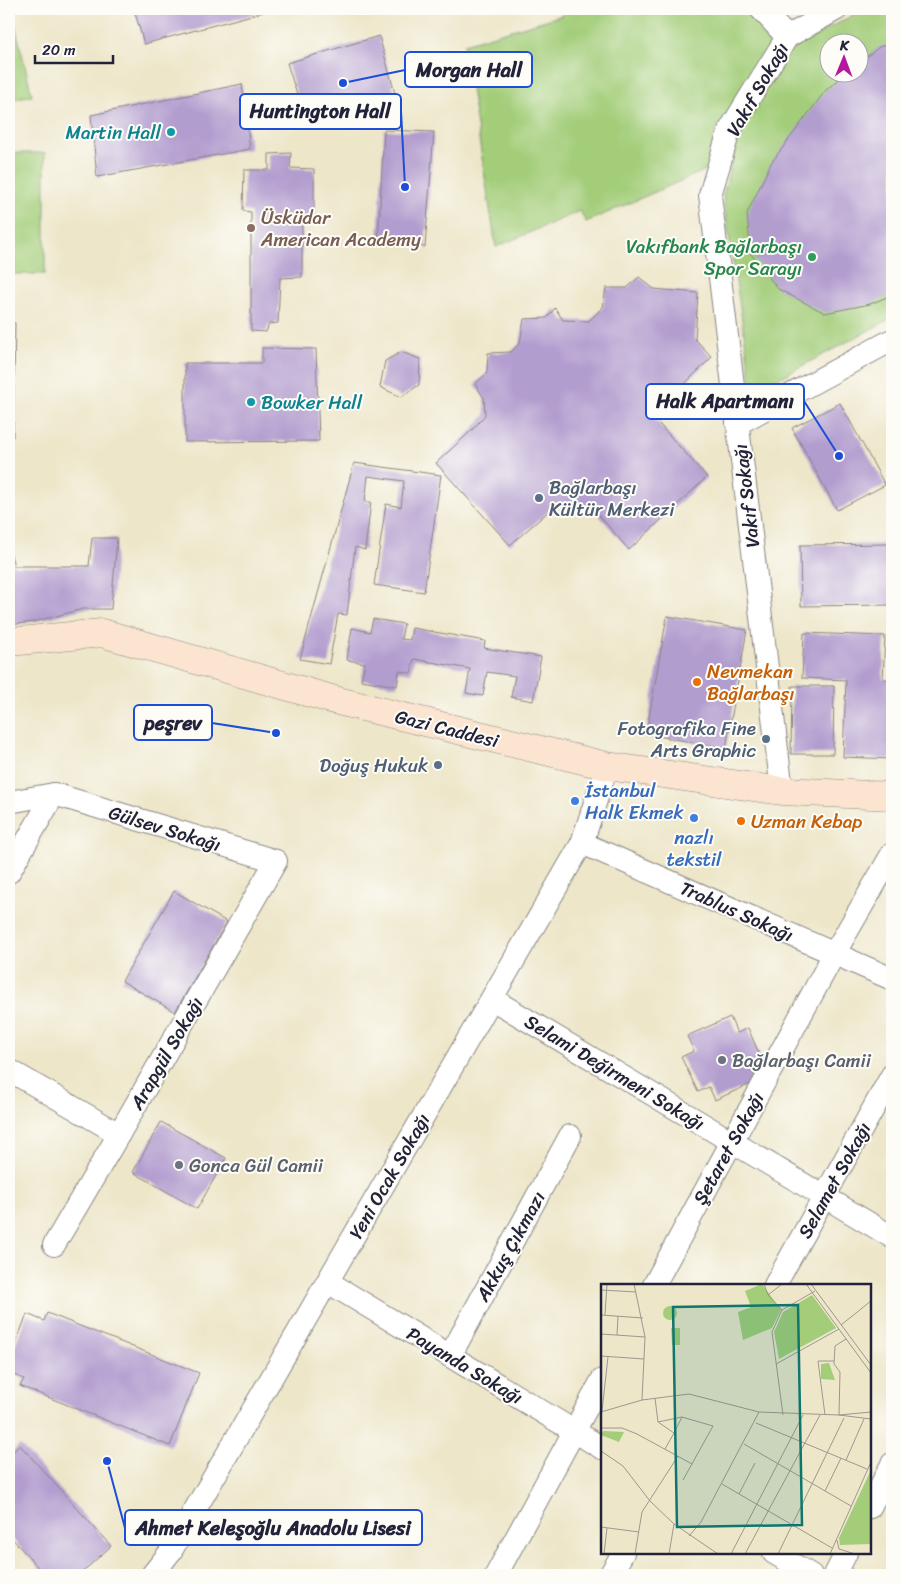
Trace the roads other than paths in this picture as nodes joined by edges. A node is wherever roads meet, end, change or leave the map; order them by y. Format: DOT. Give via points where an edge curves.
graph roads {
  1 [pos="761,9"];
  2 [pos="837,9"];
  3 [pos="786,37"];
  4 [pos="892,340"];
  5 [pos="737,424"];
  6 [pos="9,642"];
  7 [pos="607,766"];
  8 [pos="782,791"];
  9 [pos="54,794"];
  10 [pos="892,796"];
  11 [pos="9,802"];
  12 [pos="582,843"];
  13 [pos="892,854"];
  14 [pos="276,861"];
  15 [pos="9,872"];
  16 [pos="834,954"];
  17 [pos="892,979"];
  18 [pos="492,999"];
  19 [pos="892,1076"];
  20 [pos="12,1078"];
  21 [pos="119,1134"];
  22 [pos="570,1136"];
  23 [pos="732,1142"];
  24 [pos="824,1197"];
  25 [pos="892,1237"];
  26 [pos="54,1245"];
  27 [pos="328,1282"];
  28 [pos="655,1284"];
  29 [pos="776,1284"];
  30 [pos="450,1356"];
  31 [pos="601,1382"];
  32 [pos="574,1431"];
  33 [pos="601,1447"];
  34 [pos="892,1464"];
  35 [pos="871,1506"];
  36 [pos="622,1554"];
  37 [pos="776,1554"];
  38 [pos="846,1554"];
  39 [pos="152,1575"];
  40 [pos="496,1575"];
  41 [pos="610,1575"];
  42 [pos="811,1575"];
  43 [pos="835,1575"];
  1 -- 3 [label="street"];
  2 -- 3 [label="street, Vakıf Sokağı"];
  3 -- 5 [label="street, Vakıf Sokağı" via="729,131 710,195"];
  4 -- 5 [label="street"];
  5 -- 8 [label="street, Vakıf Sokağı"];
  6 -- 7 [label="street, Gazi Caddesi" via="102,632 338,701"];
  7 -- 8 [label="street, Gazi Caddesi"];
  7 -- 12 [label="street, Yeni Ocak Sokağı"];
  8 -- 10 [label="street, Gazi Caddesi"];
  9 -- 11 [label="street, Gülsev Sokağı"];
  9 -- 14 [label="street, Gülsev Sokağı"];
  9 -- 15 [label="street"];
  12 -- 16 [label="street, Trablus Sokağı"];
  12 -- 18 [label="street, Yeni Ocak Sokağı"];
  13 -- 16 [label="street, Şetaret Sokağı"];
  14 -- 21 [label="street, Arapgül Sokağı"];
  16 -- 17 [label="street, Trablus Sokağı"];
  16 -- 23 [label="street, Şetaret Sokağı"];
  18 -- 23 [label="street, Selami Değirmeni Sokağı"];
  18 -- 27 [label="street, Yeni Ocak Sokağı"];
  19 -- 24 [label="street, Selamet Sokağı"];
  20 -- 21 [label="street"];
  21 -- 26 [label="street, Arapgül Sokağı"];
  22 -- 30 [label="street, Akkuş Çıkmazı"];
  23 -- 24 [label="street, Selami Değirmeni Sokağı"];
  23 -- 28 [label="street, Şetaret Sokağı"];
  24 -- 25 [label="street, Selami Değirmeni Sokağı"];
  24 -- 29 [label="street, Selamet Sokağı"];
  27 -- 30 [label="street, Payanda Sokağı"];
  27 -- 39 [label="street, Yeni Ocak Sokağı" via="171,1551"];
  30 -- 32 [label="street, Payanda Sokağı"];
  31 -- 32 [label="street"];
  32 -- 33 [label="street, Payanda Sokağı"];
  32 -- 40 [label="street"];
  34 -- 35 [label="street"];
  36 -- 41 [label="street"];
  37 -- 42 [label="street"];
  38 -- 43 [label="street"];
}
